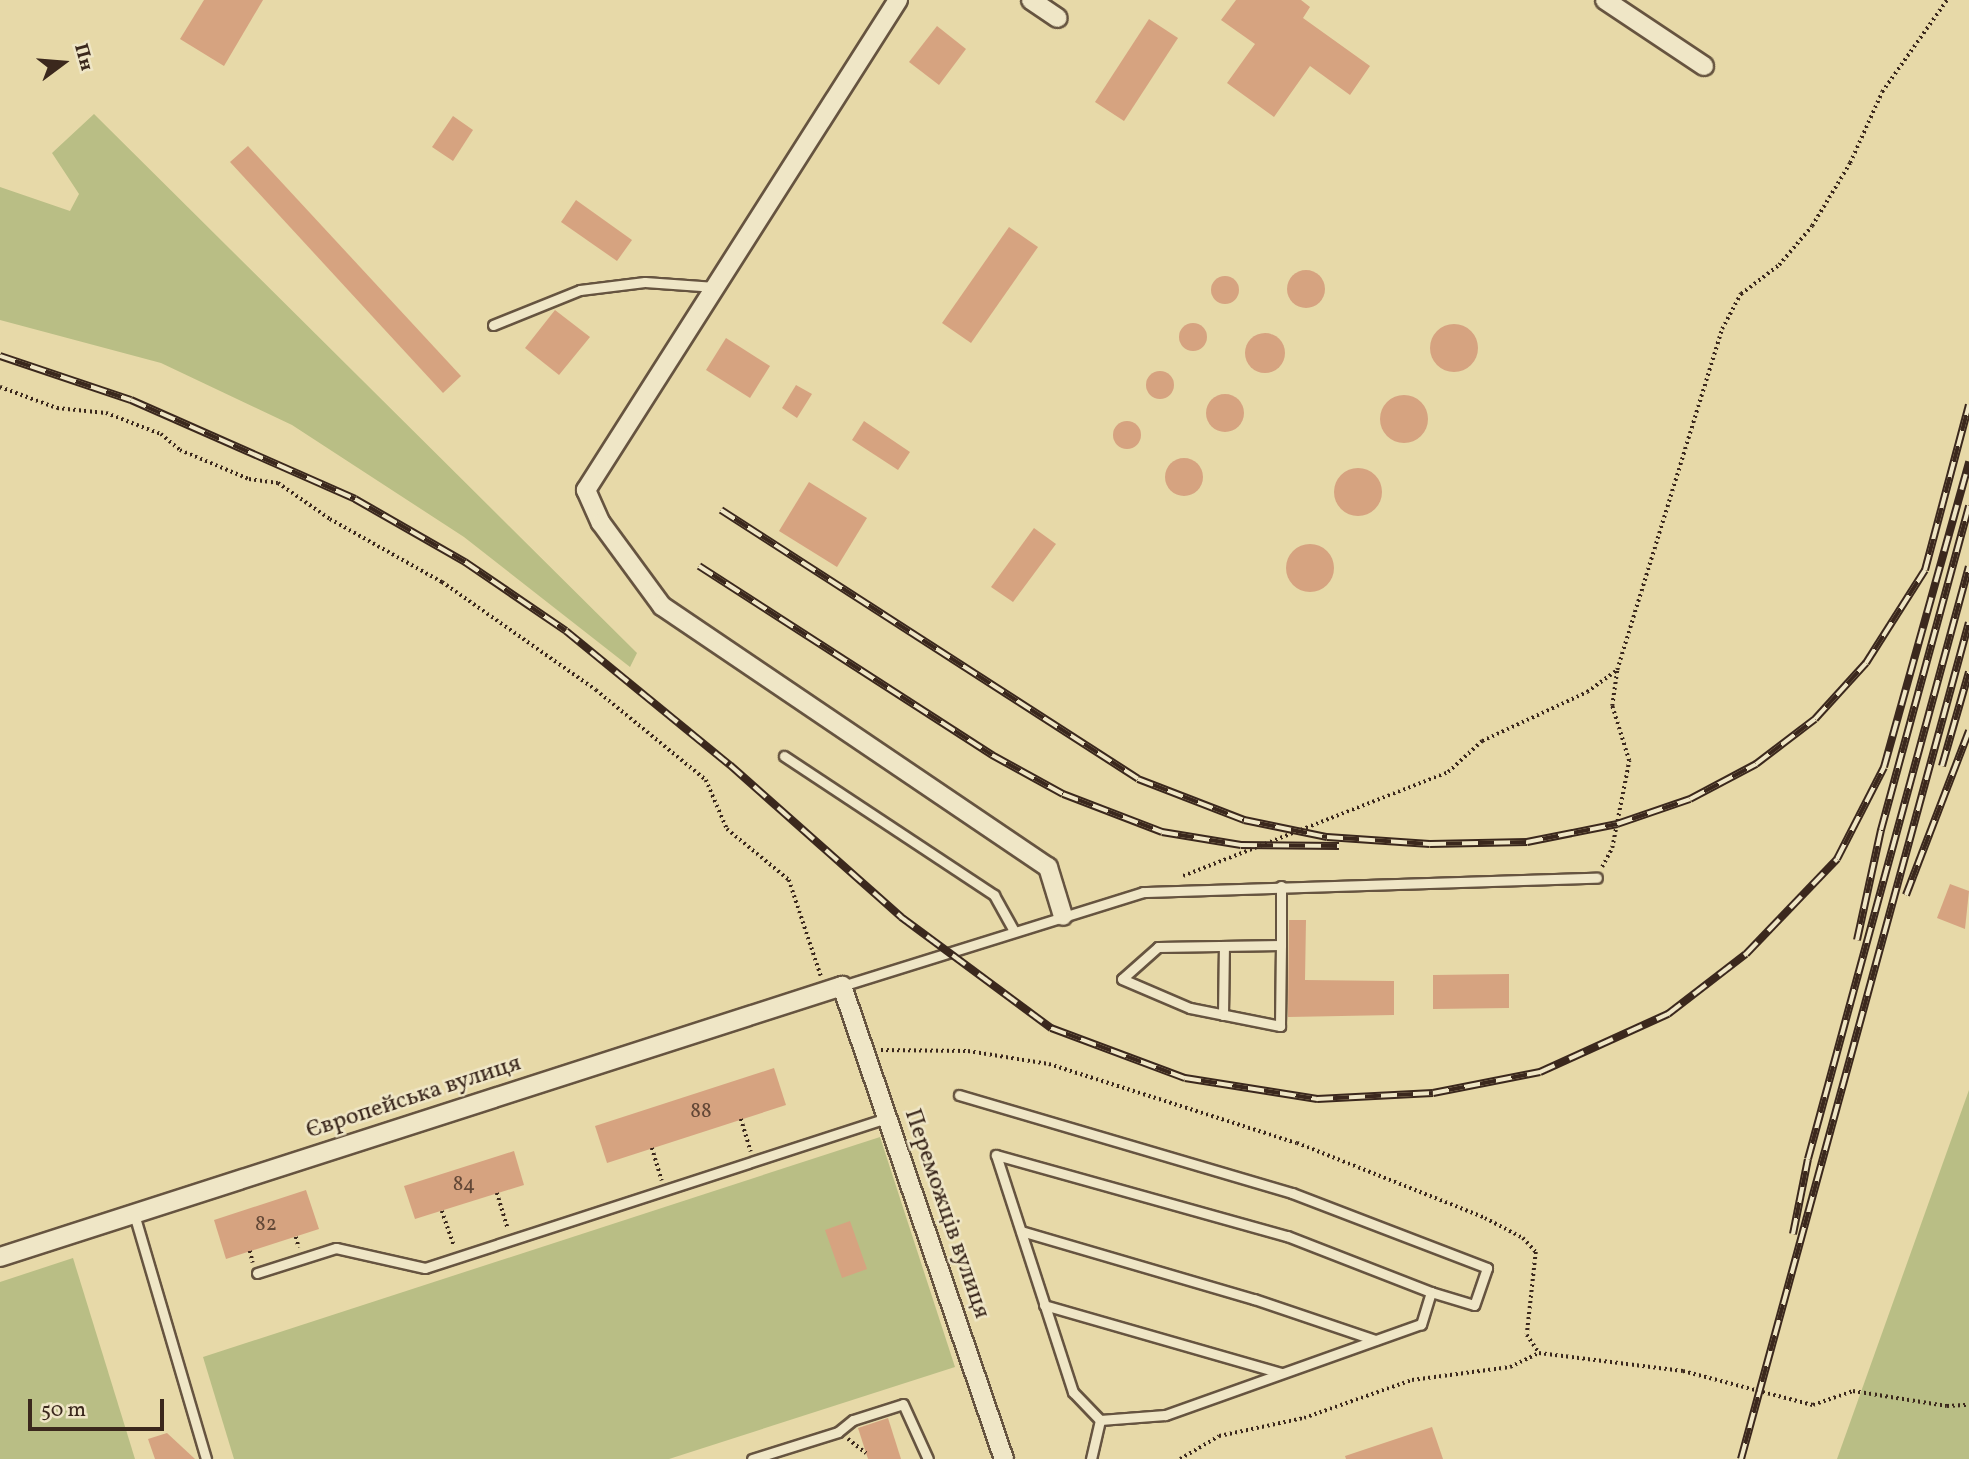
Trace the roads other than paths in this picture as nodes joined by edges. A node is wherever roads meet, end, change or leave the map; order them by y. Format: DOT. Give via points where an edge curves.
graph roads {
  1 [pos="898,0"];
  2 [pos="1031,0"];
  3 [pos="1605,0"];
  4 [pos="1058,18"];
  5 [pos="1704,66"];
  6 [pos="715,287"];
  7 [pos="493,325"];
  8 [pos="784,756"];
  9 [pos="1597,878"];
  10 [pos="1281,886"];
  11 [pos="1063,916"];
  12 [pos="1014,931"];
  13 [pos="1281,945"];
  14 [pos="1224,946"];
  15 [pos="834,988"];
  16 [pos="1223,1015"];
  17 [pos="960,1095"];
  18 [pos="888,1118"];
  19 [pos="134,1214"];
  20 [pos="1021,1231"];
  21 [pos="0,1257"];
  22 [pos="257,1273"];
  23 [pos="1431,1292"];
  24 [pos="1044,1305"];
  25 [pos="1375,1340"];
  26 [pos="1281,1373"];
  27 [pos="1100,1420"];
  28 [pos="205,1459"];
  29 [pos="752,1459"];
  30 [pos="928,1459"];
  31 [pos="1004,1459"];
  32 [pos="1091,1459"];
  1 -- 6 [label="street"];
  2 -- 4 [label="street"];
  3 -- 5 [label="street"];
  6 -- 7 [label="lane" via="645,282 580,290"];
  6 -- 11 [label="street" via="586,490 601,523 662,606 1048,867"];
  8 -- 12 [label="lane" via="994,895"];
  9 -- 10 [label="lane"];
  10 -- 11 [label="lane" via="1143,892"];
  10 -- 13 [label="lane"];
  11 -- 12 [label="lane"];
  12 -- 15 [label="lane"];
  13 -- 14 [label="lane"];
  13 -- 16 [label="lane" via="1280,1026"];
  14 -- 16 [label="lane"];
  14 -- 16 [label="lane" via="1158,947 1122,979 1190,1008"];
  15 -- 18 [label="street, Переможців вулиця" via="865,1051"];
  15 -- 19 [label="street, Європейська вулиця"];
  17 -- 23 [label="lane" via="1292,1192 1487,1268 1474,1305"];
  18 -- 22 [label="lane" via="425,1268 336,1248"];
  18 -- 31 [label="street, Переможців вулиця"];
  19 -- 21 [label="street, Європейська вулиця"];
  19 -- 28 [label="lane"];
  20 -- 23 [label="lane" via="996,1155 1287,1236"];
  20 -- 24 [label="lane"];
  20 -- 25 [label="lane" via="1254,1299"];
  23 -- 25 [label="lane" via="1421,1324"];
  24 -- 26 [label="lane"];
  24 -- 27 [label="lane" via="1073,1392"];
  25 -- 26 [label="lane"];
  26 -- 27 [label="lane" via="1164,1415"];
  27 -- 32 [label="lane"];
  29 -- 30 [label="lane" via="838,1432 853,1420 904,1404"];
}
